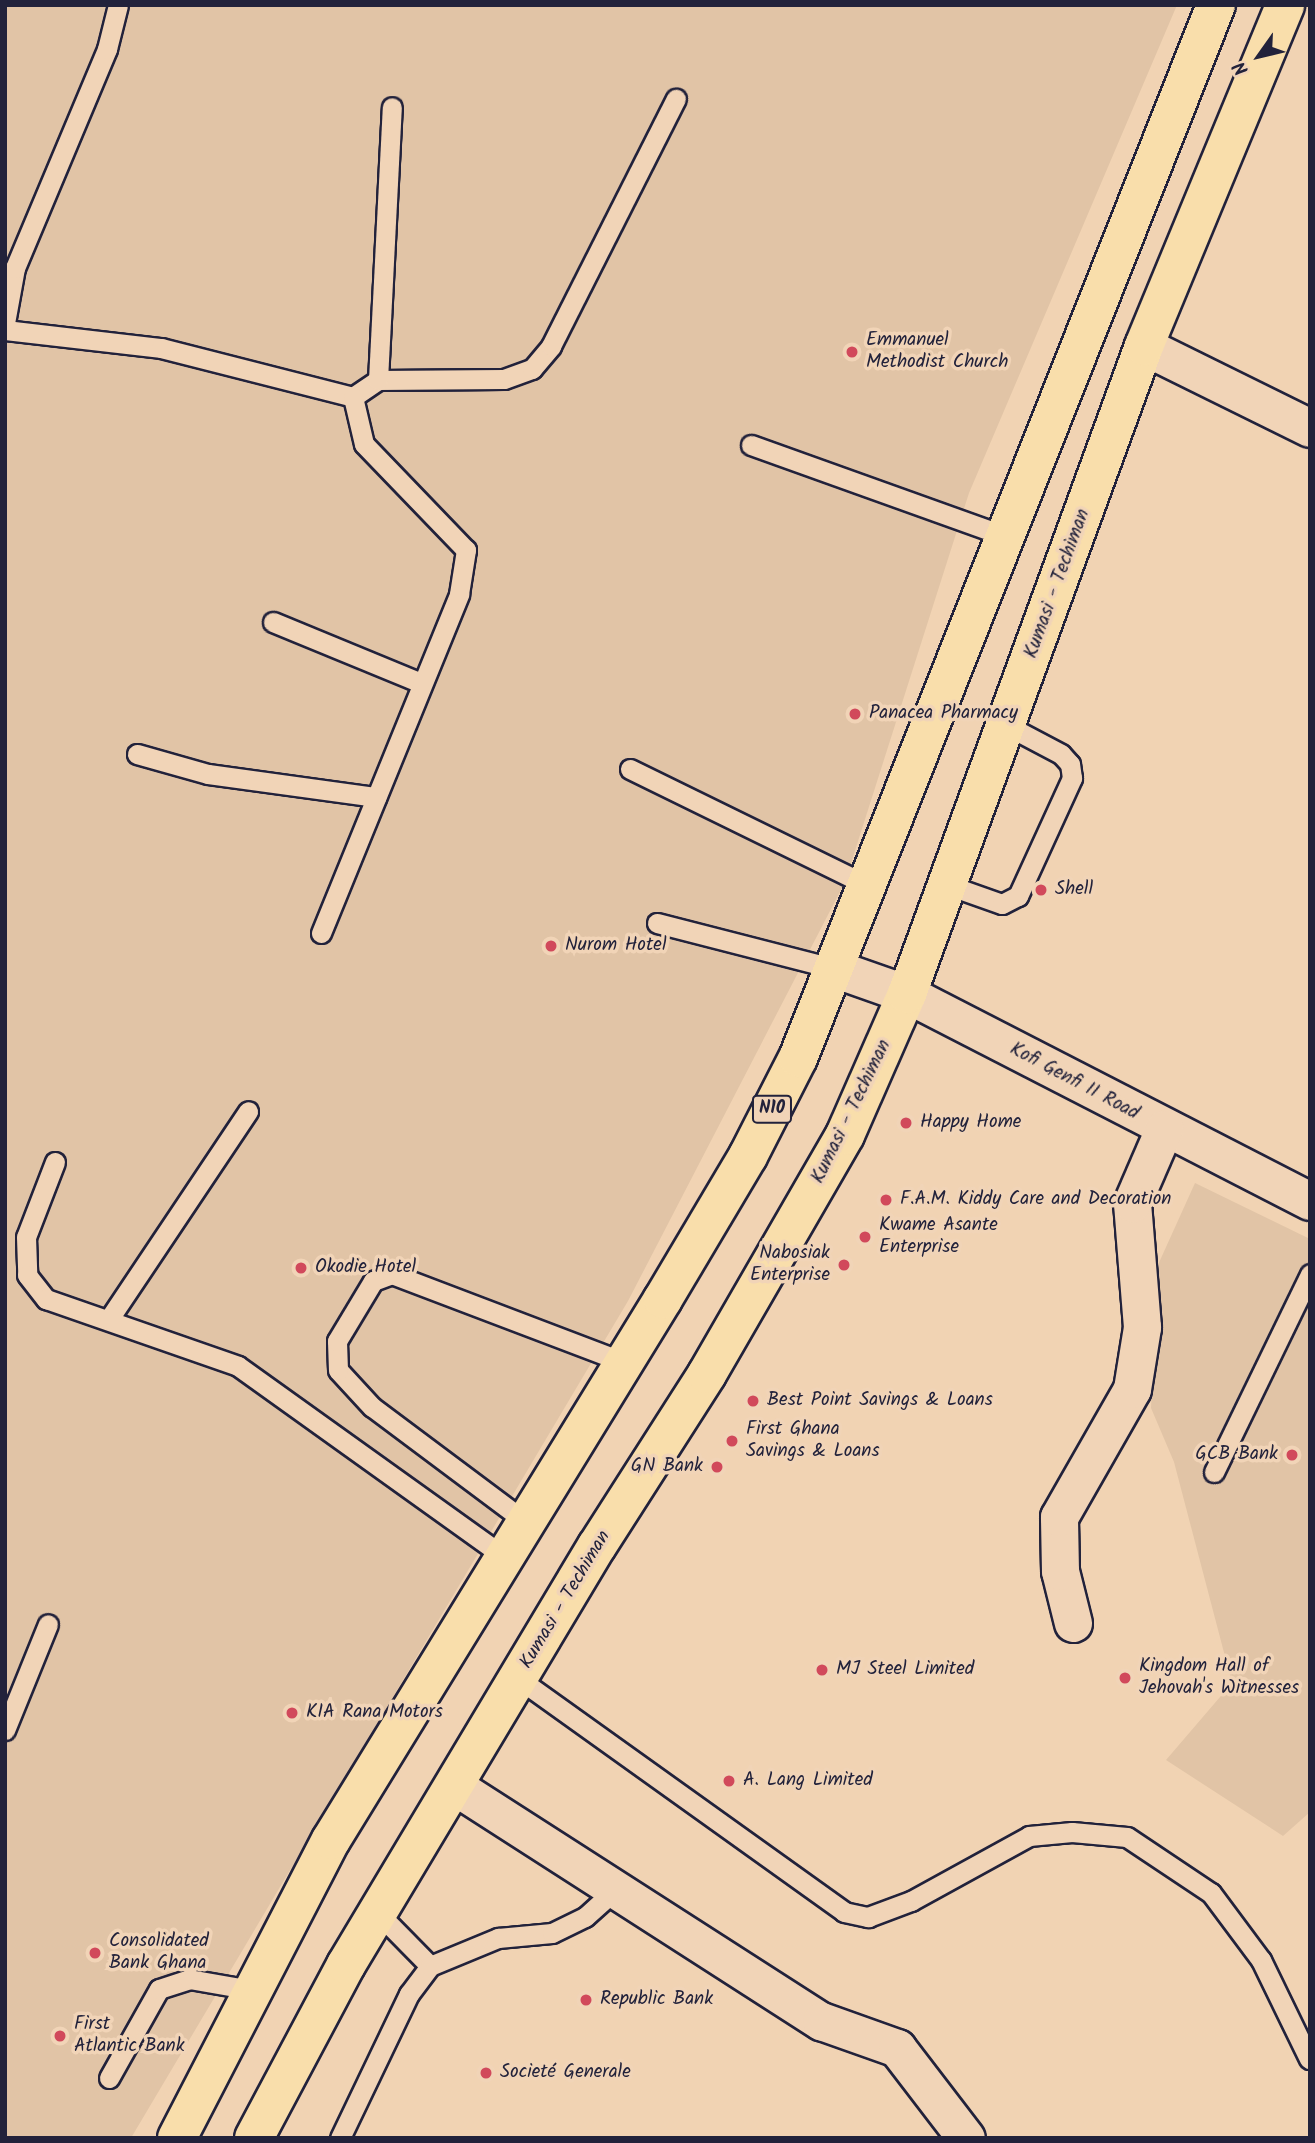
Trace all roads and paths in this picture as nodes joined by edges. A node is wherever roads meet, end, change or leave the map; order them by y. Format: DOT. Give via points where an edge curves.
graph roads {
  1 [pos="118,5"];
  2 [pos="1216,5"];
  3 [pos="1285,5"];
  4 [pos="676,99"];
  5 [pos="392,107"];
  6 [pos="5,323"];
  7 [pos="5,330"];
  8 [pos="1144,346"];
  9 [pos="378,380"];
  10 [pos="353,397"];
  11 [pos="1310,428"];
  12 [pos="751,445"];
  13 [pos="1002,535"];
  14 [pos="273,622"];
  15 [pos="421,683"];
  16 [pos="1008,726"];
  17 [pos="137,754"];
  18 [pos="630,769"];
  19 [pos="376,797"];
  20 [pos="869,886"];
  21 [pos="948,886"];
  22 [pos="657,923"];
  23 [pos="321,933"];
  24 [pos="836,969"];
  25 [pos="907,995"];
  26 [pos="248,1111"];
  27 [pos="1164,1129"];
  28 [pos="55,1161"];
  29 [pos="1310,1202"];
  30 [pos="1310,1274"];
  31 [pos="109,1319"];
  32 [pos="624,1363"];
  33 [pos="1214,1472"];
  34 [pos="526,1522"];
  35 [pos="505,1558"];
  36 [pos="1073,1623"];
  37 [pos="48,1624"];
  38 [pos="519,1679"];
  39 [pos="5,1730"];
  40 [pos="456,1787"];
  41 [pos="614,1891"];
  42 [pos="378,1913"];
  43 [pos="430,1966"];
  44 [pos="252,1990"];
  45 [pos="1309,2059"];
  46 [pos="109,2078"];
  47 [pos="177,2138"];
  48 [pos="254,2138"];
  49 [pos="340,2138"];
  50 [pos="966,2138"];
  1 -- 6 [label="lane" via="107,49 15,268"];
  2 -- 13 [label="highway, N10"];
  3 -- 8 [label="highway, Kumasi - Techiman"];
  4 -- 9 [label="lane" via="551,346 532,369 503,379"];
  5 -- 9 [label="lane"];
  7 -- 10 [label="lane" via="161,348"];
  8 -- 11 [label="street"];
  8 -- 16 [label="highway, Kumasi - Techiman"];
  9 -- 10 [label="lane"];
  10 -- 15 [label="lane" via="364,444 466,550 459,594"];
  12 -- 13 [label="lane"];
  13 -- 20 [label="highway, N10"];
  14 -- 15 [label="lane"];
  15 -- 19 [label="lane"];
  16 -- 21 [label="highway, Kumasi - Techiman"];
  16 -- 21 [label="lane" via="1061,754 1070,764 1072,778 1018,896 1002,904"];
  17 -- 19 [label="lane" via="208,774"];
  18 -- 20 [label="lane"];
  19 -- 23 [label="lane"];
  20 -- 24 [label="highway, N10"];
  21 -- 25 [label="highway, Kumasi - Techiman"];
  22 -- 24 [label="lane"];
  24 -- 25 [label="street, Kofi Genfi II Road"];
  24 -- 32 [label="highway, N10" via="748,1156"];
  25 -- 27 [label="street, Kofi Genfi II Road"];
  25 -- 38 [label="highway, Kumasi - Techiman" via="845,1135 796,1223"];
  26 -- 31 [label="lane"];
  27 -- 29 [label="street, Kofi Genfi II Road"];
  27 -- 36 [label="street" via="1132,1203 1142,1327 1132,1389 1059,1517 1059,1571"];
  28 -- 31 [label="lane" via="26,1237 27,1275 46,1299"];
  30 -- 33 [label="lane"];
  31 -- 35 [label="lane" via="238,1366"];
  32 -- 34 [label="highway, N10"];
  32 -- 34 [label="lane" via="392,1274 373,1281 337,1341 338,1370 372,1407"];
  34 -- 35 [label="highway, N10"];
  35 -- 44 [label="highway, N10" via="331,1840"];
  37 -- 39 [label="lane"];
  38 -- 40 [label="highway, Kumasi - Techiman"];
  38 -- 45 [label="lane" via="844,1912 867,1917 912,1900 1029,1836 1073,1832 1127,1837 1212,1894 1261,1960"];
  40 -- 41 [label="street"];
  40 -- 42 [label="highway, Kumasi - Techiman"];
  41 -- 43 [label="lane" via="585,1917 552,1933 498,1938"];
  41 -- 50 [label="street" via="821,2021 897,2048"];
  42 -- 43 [label="lane"];
  42 -- 48 [label="highway, Kumasi - Techiman"];
  43 -- 49 [label="lane" via="409,1994"];
  44 -- 46 [label="lane" via="189,1979 159,1989"];
  44 -- 47 [label="highway, N10"];
}
